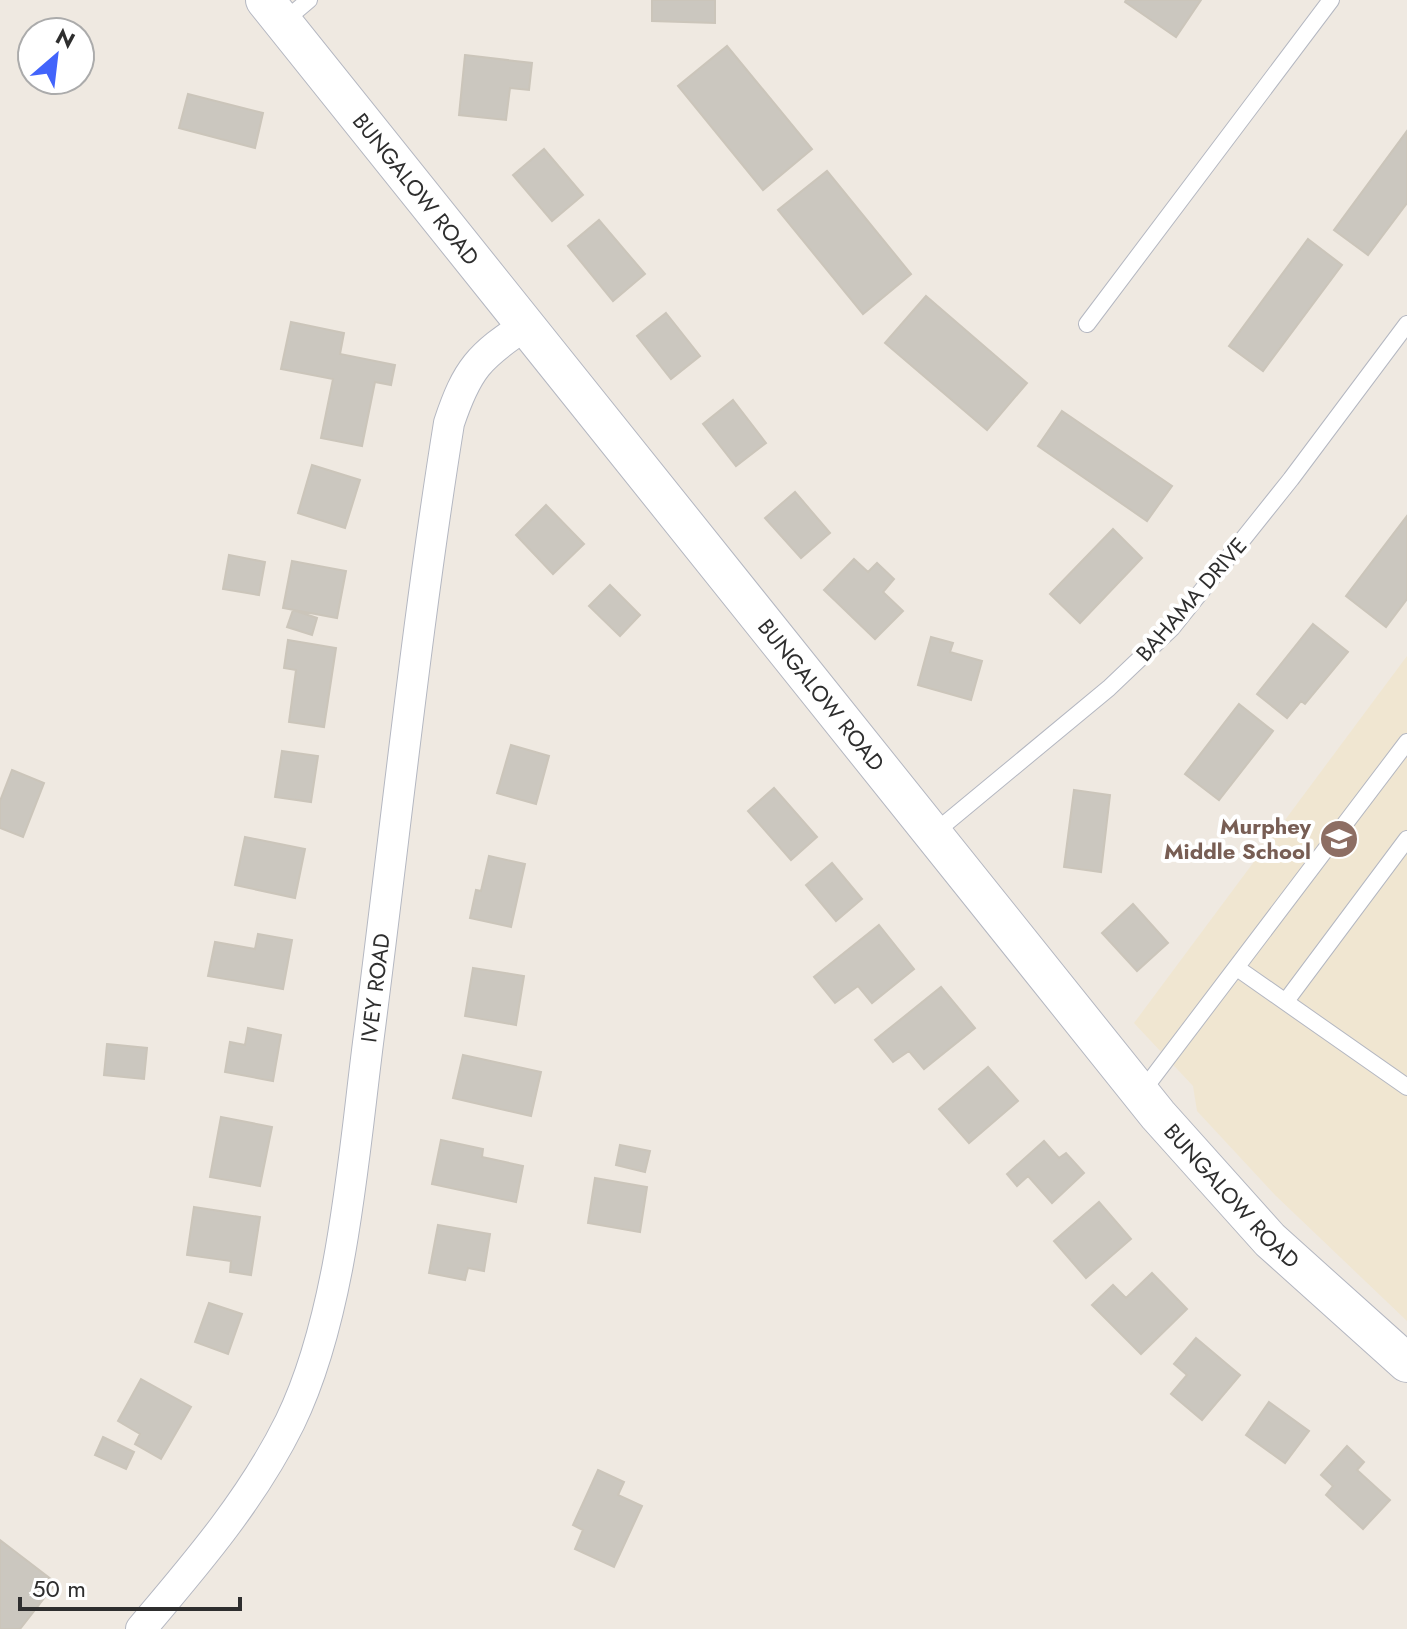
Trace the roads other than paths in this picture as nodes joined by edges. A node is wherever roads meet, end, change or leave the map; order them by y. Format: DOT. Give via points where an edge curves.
graph roads {
  1 [pos="1331,0"];
  2 [pos="286,7"];
  3 [pos="1087,324"];
  4 [pos="1407,324"];
  5 [pos="526,325"];
  6 [pos="1407,742"];
  7 [pos="934,833"];
  8 [pos="1407,839"];
  9 [pos="1237,968"];
  10 [pos="1286,1001"];
  11 [pos="1407,1087"];
  12 [pos="1141,1093"];
  13 [pos="1407,1363"];
  14 [pos="141,1629"];
  1 -- 3 [label="lane"];
  2 -- 5 [label="street, BUNGALOW ROAD"];
  4 -- 7 [label="lane, BAHAMA DRIVE" via="1172,628 1109,688"];
  5 -- 7 [label="street, BUNGALOW ROAD"];
  5 -- 14 [label="street, IVEY ROAD" via="479,360 466,377 449,423 355,1146 327,1315 278,1445 228,1522"];
  6 -- 9 [label="lane"];
  7 -- 12 [label="street, BUNGALOW ROAD"];
  8 -- 10 [label="lane"];
  9 -- 10 [label="lane"];
  9 -- 12 [label="lane"];
  10 -- 11 [label="lane"];
  12 -- 13 [label="street, BUNGALOW ROAD" via="1270,1240"];
}
